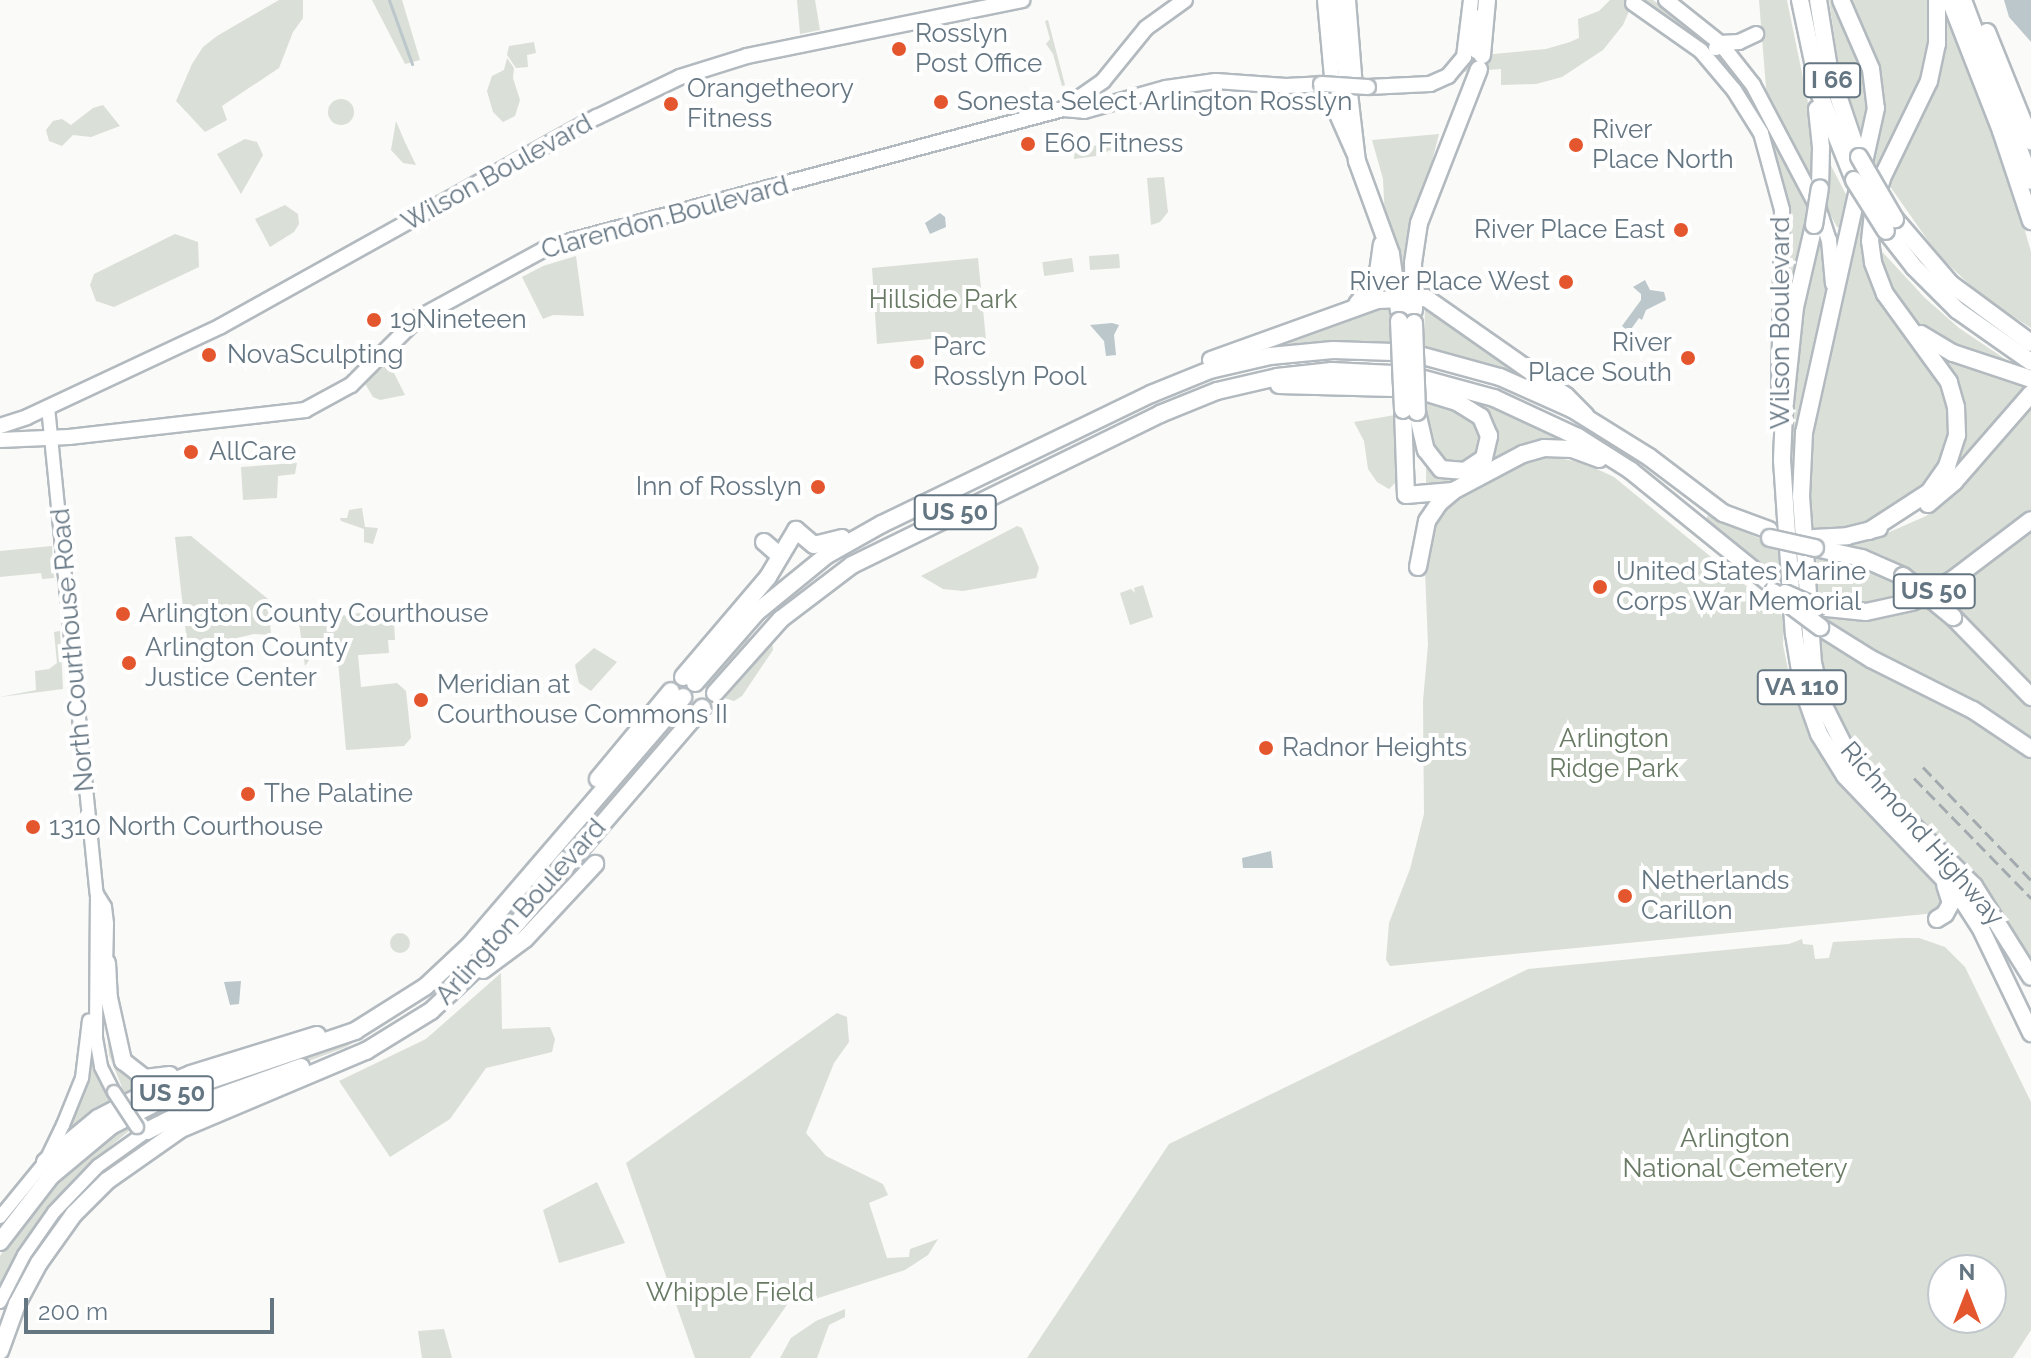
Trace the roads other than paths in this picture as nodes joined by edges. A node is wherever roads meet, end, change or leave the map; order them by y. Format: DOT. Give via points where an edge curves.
graph roads {
  1 [pos="1022,0"];
  2 [pos="1185,0"];
  3 [pos="1325,0"];
  4 [pos="1338,0"];
  5 [pos="1348,0"];
  6 [pos="1487,0"];
  7 [pos="1496,0"];
  8 [pos="1666,0"];
  9 [pos="1800,0"];
  10 [pos="1818,0"];
  11 [pos="1841,0"];
  12 [pos="1937,0"];
  13 [pos="1950,0"];
  14 [pos="1963,0"];
  15 [pos="1972,0"];
  16 [pos="1633,3"];
  17 [pos="1476,11"];
  18 [pos="1805,33"];
  19 [pos="1756,34"];
  20 [pos="1720,43"];
  21 [pos="1707,57"];
  22 [pos="1063,109"];
  23 [pos="1355,131"];
  24 [pos="2031,141"];
  25 [pos="1357,161"];
  26 [pos="2031,181"];
  27 [pos="2031,221"];
  28 [pos="1890,225"];
  29 [pos="1418,231"];
  30 [pos="1382,232"];
  31 [pos="1406,301"];
  32 [pos="1831,308"];
  33 [pos="1349,310"];
  34 [pos="1902,317"];
  35 [pos="1475,331"];
  36 [pos="2000,333"];
  37 [pos="2031,343"];
  38 [pos="1393,352"];
  39 [pos="1423,356"];
  40 [pos="2031,362"];
  41 [pos="2024,377"];
  42 [pos="1393,381"];
  43 [pos="1151,394"];
  44 [pos="2031,394"];
  45 [pos="48,407"];
  46 [pos="1410,411"];
  47 [pos="1586,416"];
  48 [pos="0,426"];
  49 [pos="52,436"];
  50 [pos="0,440"];
  51 [pos="1782,460"];
  52 [pos="1643,480"];
  53 [pos="1453,491"];
  54 [pos="903,514"];
  55 [pos="2031,520"];
  56 [pos="1869,531"];
  57 [pos="764,542"];
  58 [pos="1815,543"];
  59 [pos="780,556"];
  60 [pos="1418,567"];
  61 [pos="1773,589"];
  62 [pos="715,693"];
  63 [pos="677,694"];
  64 [pos="2031,697"];
  65 [pos="702,708"];
  66 [pos="2031,749"];
  67 [pos="595,864"];
  68 [pos="1934,867"];
  69 [pos="1937,919"];
  70 [pos="102,959"];
  71 [pos="2031,977"];
  72 [pos="465,981"];
  73 [pos="387,1014"];
  74 [pos="2031,1033"];
  75 [pos="393,1036"];
  76 [pos="222,1064"];
  77 [pos="142,1129"];
  78 [pos="45,1162"];
  79 [pos="0,1217"];
  80 [pos="0,1242"];
  81 [pos="0,1302"];
  82 [pos="0,1351"];
  1 -- 45 [label="main road, Wilson Boulevard" via="747,56 680,77 597,117 221,326"];
  2 -- 22 [label="main road, Clarendon Boulevard" via="1146,28 1103,81"];
  3 -- 25 [label="main road" via="1335,110"];
  4 -- 23 [label="highway"];
  5 -- 23 [label="main road"];
  6 -- 17 [label="highway"];
  7 -- 17 [label="highway"];
  8 -- 20 [label="main road, Wilson Boulevard"];
  9 -- 18 [label="highway, I 66"];
  10 -- 28 [label="highway, I 66, bridge" via="1829,69 1859,157"];
  11 -- 32 [label="highway, Richmond Highway" via="1871,69 1876,108"];
  12 -- 34 [label="highway" via="1937,44 1929,81 1882,178 1871,219 1876,272"];
  13 -- 27 [label="highway"];
  14 -- 26 [label="highway"];
  15 -- 24 [label="highway"];
  16 -- 21 [label="main road, Wilson Boulevard"];
  17 -- 22 [label="main road, bridge" via="1464,57 1448,76 1423,85 1286,86 1231,80 1166,88 1084,111"];
  17 -- 29 [label="highway" via="1479,60"];
  18 -- 28 [label="highway, I 66, bridge" via="1825,109 1854,180"];
  18 -- 51 [label="highway, Richmond Highway, bridge" via="1821,148 1820,188 1791,329"];
  19 -- 20 [label="main road"];
  20 -- 21 [label="main road"];
  20 -- 32 [label="main road, Wilson Boulevard / VA 110" via="1754,88 1824,224 1833,269"];
  21 -- 51 [label="main road, Wilson Boulevard / VA 110" via="1761,133 1782,210"];
  22 -- 49 [label="main road, Clarendon Boulevard" via="548,247 418,318 351,385 301,412"];
  23 -- 25 [label="highway"];
  25 -- 30 [label="highway"];
  28 -- 36 [label="highway, I 66" via="1935,289"];
  29 -- 31 [label="highway"];
  29 -- 35 [label="highway" via="1422,284"];
  30 -- 31 [label="highway"];
  30 -- 33 [label="highway" via="1377,279"];
  31 -- 33 [label="highway" via="1380,299"];
  31 -- 35 [label="highway" via="1433,300"];
  31 -- 46 [label="highway, bridge"];
  32 -- 71 [label="highway, Richmond Highway / VA 110" via="1810,399 1802,464 1810,640 1818,683 1837,735 1858,768 1956,866 1993,912"];
  33 -- 43 [label="highway" via="1200,364"];
  34 -- 41 [label="highway" via="1943,348"];
  34 -- 56 [label="highway" via="1949,382 1957,435 1947,466 1929,492"];
  35 -- 47 [label="highway"];
  36 -- 37 [label="highway, I 66"];
  36 -- 40 [label="highway, I 66"];
  38 -- 43 [label="highway, US 50" via="1270,356 1210,370"];
  39 -- 47 [label="highway" via="1500,377"];
  42 -- 62 [label="highway, US 50" via="1233,386 1160,414 852,565 781,619"];
  43 -- 54 [label="highway, US 50"];
  44 -- 56 [label="highway" via="1943,493 1910,515"];
  45 -- 48 [label="main road, Wilson Boulevard"];
  45 -- 49 [label="main road, North Courthouse Road"];
  46 -- 52 [label="highway, US 50" via="1436,465 1460,472 1471,469 1484,458 1489,436 1481,417 1424,385 1480,393 1538,416"];
  46 -- 53 [label="highway" via="1412,495"];
  47 -- 58 [label="highway" via="1723,513 1769,534"];
  49 -- 50 [label="main road, Clarendon Boulevard"];
  49 -- 70 [label="main road, North Courthouse Road" via="97,894 105,907"];
  51 -- 68 [label="highway, Richmond Highway / VA 110" via="1795,649 1807,703 1845,776"];
  52 -- 53 [label="highway" via="1587,453 1548,448 1523,454"];
  52 -- 61 [label="highway, US 50"];
  53 -- 60 [label="highway" via="1427,521"];
  54 -- 59 [label="highway" via="822,545 808,542 796,530"];
  54 -- 59 [label="highway, US 50" via="845,544 791,582 689,680"];
  55 -- 61 [label="highway, US 50, bridge" via="1952,580 1912,602 1866,612 1817,607"];
  56 -- 58 [label="highway"];
  57 -- 59 [label="highway"];
  58 -- 64 [label="highway, bridge" via="1903,576 1953,617"];
  61 -- 66 [label="highway, bridge" via="1871,659 1973,710"];
  63 -- 73 [label="highway, Arlington Boulevard / US 50" via="553,835 521,886 449,967"];
  65 -- 72 [label="highway, Arlington Boulevard / US 50"];
  67 -- 72 [label="highway" via="525,939"];
  68 -- 69 [label="highway" via="1951,900"];
  68 -- 74 [label="highway, Richmond Highway / VA 110" via="1959,895 1986,941"];
  70 -- 76 [label="highway" via="118,1048 132,1072 153,1079"];
  70 -- 77 [label="main road, North Courthouse Road, bridge" via="98,1053"];
  70 -- 78 [label="main road" via="82,1078"];
  72 -- 75 [label="highway, Arlington Boulevard / US 50"];
  73 -- 76 [label="highway"];
  73 -- 80 [label="highway, Arlington Boulevard / US 50" via="334,1040 181,1090 111,1126 51,1176"];
  75 -- 77 [label="highway" via="206,1101"];
  75 -- 82 [label="highway, Arlington Boulevard / US 50" via="195,1122 118,1171 74,1214 39,1263"];
  76 -- 78 [label="highway" via="163,1085 98,1118"];
  77 -- 81 [label="main road" via="64,1201 31,1244"];
  78 -- 79 [label="main road"];
}
